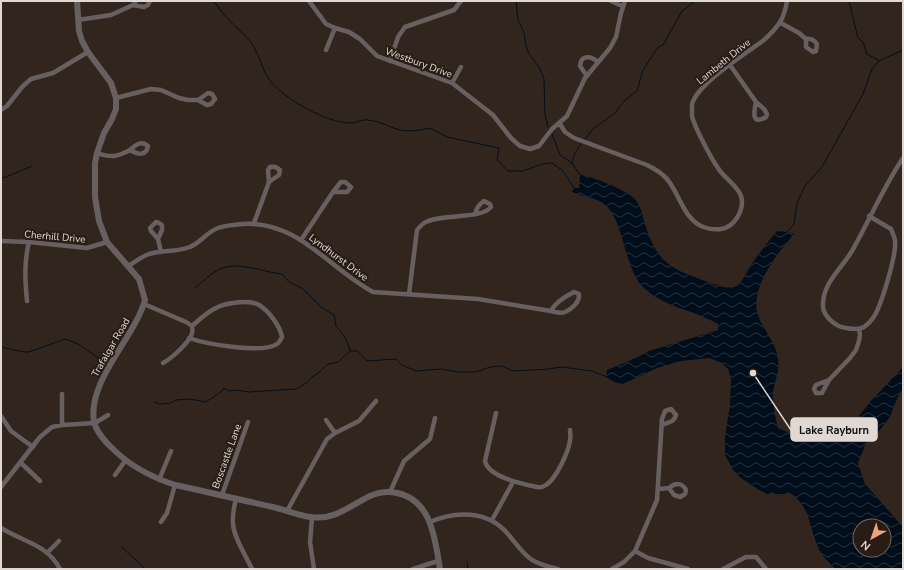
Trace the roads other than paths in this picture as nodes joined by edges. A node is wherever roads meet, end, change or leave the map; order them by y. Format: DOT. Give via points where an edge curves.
graph roads {
  1 [pos="77,1"];
  2 [pos="150,1"];
  3 [pos="308,1"];
  4 [pos="611,1"];
  5 [pos="787,1"];
  6 [pos="461,2"];
  7 [pos="134,3"];
  8 [pos="624,3"];
  9 [pos="78,20"];
  10 [pos="781,23"];
  11 [pos="335,28"];
  12 [pos="806,39"];
  13 [pos="326,50"];
  14 [pos="88,52"];
  15 [pos="390,60"];
  16 [pos="598,62"];
  17 [pos="730,65"];
  18 [pos="461,68"];
  19 [pos="587,76"];
  20 [pos="452,83"];
  21 [pos="116,98"];
  22 [pos="198,100"];
  23 [pos="756,102"];
  24 [pos="1,110"];
  25 [pos="560,124"];
  26 [pos="130,150"];
  27 [pos="97,153"];
  28 [pos="903,158"];
  29 [pos="269,182"];
  30 [pos="333,192"];
  31 [pos="475,214"];
  32 [pos="870,216"];
  33 [pos="254,223"];
  34 [pos="158,239"];
  35 [pos="301,240"];
  36 [pos="1,241"];
  37 [pos="29,242"];
  38 [pos="107,242"];
  39 [pos="161,252"];
  40 [pos="128,266"];
  41 [pos="409,294"];
  42 [pos="27,301"];
  43 [pos="144,304"];
  44 [pos="551,311"];
  45 [pos="192,326"];
  46 [pos="859,329"];
  47 [pos="189,338"];
  48 [pos="163,363"];
  49 [pos="829,380"];
  50 [pos="62,394"];
  51 [pos="376,401"];
  52 [pos="496,413"];
  53 [pos="108,415"];
  54 [pos="1,416"];
  55 [pos="434,418"];
  56 [pos="326,420"];
  57 [pos="248,422"];
  58 [pos="94,423"];
  59 [pos="62,425"];
  60 [pos="662,425"];
  61 [pos="570,430"];
  62 [pos="335,433"];
  63 [pos="33,447"];
  64 [pos="171,451"];
  65 [pos="125,461"];
  66 [pos="21,463"];
  67 [pos="116,475"];
  68 [pos="159,480"];
  69 [pos="40,481"];
  70 [pos="513,482"];
  71 [pos="175,485"];
  72 [pos="1,487"];
  73 [pos="669,488"];
  74 [pos="659,489"];
  75 [pos="390,492"];
  76 [pos="222,495"];
  77 [pos="236,499"];
  78 [pos="287,511"];
  79 [pos="312,518"];
  80 [pos="492,520"];
  81 [pos="161,522"];
  82 [pos="430,522"];
  83 [pos="1,528"];
  84 [pos="59,541"];
  85 [pos="635,551"];
  86 [pos="48,552"];
  87 [pos="438,561"];
  88 [pos="551,568"];
  89 [pos="60,569"];
  90 [pos="252,569"];
  91 [pos="314,569"];
  92 [pos="413,569"];
  93 [pos="440,569"];
  94 [pos="558,569"];
  95 [pos="612,569"];
  96 [pos="688,569"];
  97 [pos="723,569"];
  98 [pos="766,569"];
  1 -- 9 [label="street"];
  2 -- 7 [label="street" via="144,7"];
  3 -- 11 [label="street, Westbury Drive" via="326,24"];
  4 -- 8 [label="street"];
  5 -- 10 [label="street, Lambeth Drive"];
  6 -- 15 [label="street" via="454,10 404,27"];
  7 -- 9 [label="street" via="111,15"];
  8 -- 16 [label="street, Westbury Drive" via="616,37"];
  9 -- 14 [label="street" via="82,41"];
  10 -- 12 [label="street"];
  10 -- 17 [label="street, Lambeth Drive" via="764,40"];
  11 -- 13 [label="street"];
  11 -- 15 [label="street, Westbury Drive" via="349,32 377,56"];
  14 -- 21 [label="street" via="111,83"];
  14 -- 24 [label="street" via="57,71 30,79"];
  15 -- 20 [label="street, Westbury Drive"];
  16 -- 19 [label="street, Westbury Drive"];
  16 -- 19 [label="street" via="590,57 582,60 580,66"];
  17 -- 23 [label="street"];
  17 -- 25 [label="street, Lambeth Drive" via="702,88 692,105 692,117 710,154 741,196 743,207 738,216 722,229 700,226 692,219 674,188 658,171 574,138 565,132"];
  18 -- 20 [label="street"];
  19 -- 25 [label="street, Westbury Drive" via="567,116"];
  20 -- 25 [label="street, Westbury Drive" via="493,115 520,146 530,149 538,146 552,129"];
  21 -- 22 [label="street" via="151,89 161,90 179,98"];
  21 -- 27 [label="street" via="116,109"];
  26 -- 27 [label="street" via="112,156"];
  27 -- 38 [label="street" via="97,212"];
  28 -- 32 [label="street"];
  29 -- 33 [label="street"];
  30 -- 35 [label="street"];
  31 -- 41 [label="street" via="433,220 423,223 417,230"];
  32 -- 46 [label="street" via="891,228 895,240 895,254 878,308 873,318"];
  32 -- 46 [label="street" via="851,252 826,288 823,304 824,311 831,321 842,328"];
  33 -- 35 [label="street, Lyndhurst Drive"];
  33 -- 39 [label="street, Lyndhurst Drive" via="216,228 190,247"];
  34 -- 39 [label="street"];
  35 -- 41 [label="street, Lyndhurst Drive" via="373,292"];
  36 -- 37 [label="street, Cherhill Drive"];
  37 -- 38 [label="street, Cherhill Drive" via="87,248"];
  37 -- 42 [label="street" via="24,272"];
  38 -- 40 [label="street"];
  39 -- 40 [label="street, Lyndhurst Drive" via="142,256"];
  40 -- 43 [label="street" via="139,279 144,292"];
  41 -- 44 [label="street, Lyndhurst Drive" via="478,299"];
  43 -- 45 [label="street"];
  43 -- 58 [label="street, Trafalgar Road" via="132,330 103,378 95,403"];
  44 -- 44 [label="street, Lyndhurst Drive" via="553,306 568,295 574,292 579,294 577,304 565,312"];
  45 -- 47 [label="street"];
  45 -- 47 [label="street" via="214,309 248,302 259,305 268,313 278,325 282,337 278,344 269,348 221,346"];
  46 -- 49 [label="street" via="856,350"];
  47 -- 48 [label="street" via="180,350"];
  50 -- 59 [label="street"];
  51 -- 62 [label="street" via="359,421"];
  52 -- 70 [label="street" via="485,461 489,469"];
  53 -- 58 [label="street"];
  54 -- 63 [label="street" via="11,431"];
  55 -- 75 [label="street" via="430,439 404,461"];
  56 -- 62 [label="street"];
  57 -- 76 [label="street, Boscastle Lane"];
  58 -- 59 [label="street"];
  58 -- 65 [label="street" via="106,443"];
  59 -- 63 [label="street" via="47,430"];
  60 -- 74 [label="street"];
  61 -- 70 [label="street" via="566,452 558,470 548,483 537,488"];
  62 -- 78 [label="street" via="326,439"];
  63 -- 66 [label="street"];
  64 -- 68 [label="street"];
  65 -- 67 [label="street"];
  65 -- 68 [label="street"];
  66 -- 69 [label="street"];
  66 -- 72 [label="street"];
  68 -- 71 [label="street"];
  70 -- 80 [label="street"];
  71 -- 76 [label="street"];
  71 -- 81 [label="street"];
  73 -- 74 [label="street"];
  74 -- 85 [label="street" via="657,500"];
  75 -- 79 [label="street" via="371,496 332,516"];
  75 -- 82 [label="street" via="402,494 417,503"];
  76 -- 77 [label="street"];
  77 -- 78 [label="street"];
  77 -- 90 [label="street" via="233,525"];
  78 -- 79 [label="street"];
  79 -- 91 [label="street" via="310,542"];
  80 -- 82 [label="street" via="456,514"];
  80 -- 88 [label="street" via="506,531 532,560"];
  82 -- 87 [label="street"];
  83 -- 86 [label="street"];
  84 -- 86 [label="street"];
  85 -- 95 [label="street"];
  85 -- 96 [label="street" via="648,558"];
  86 -- 89 [label="street"];
  87 -- 92 [label="street"];
  87 -- 93 [label="street"];
  88 -- 94 [label="street"];
  97 -- 98 [label="street" via="746,557 756,557"];
}
